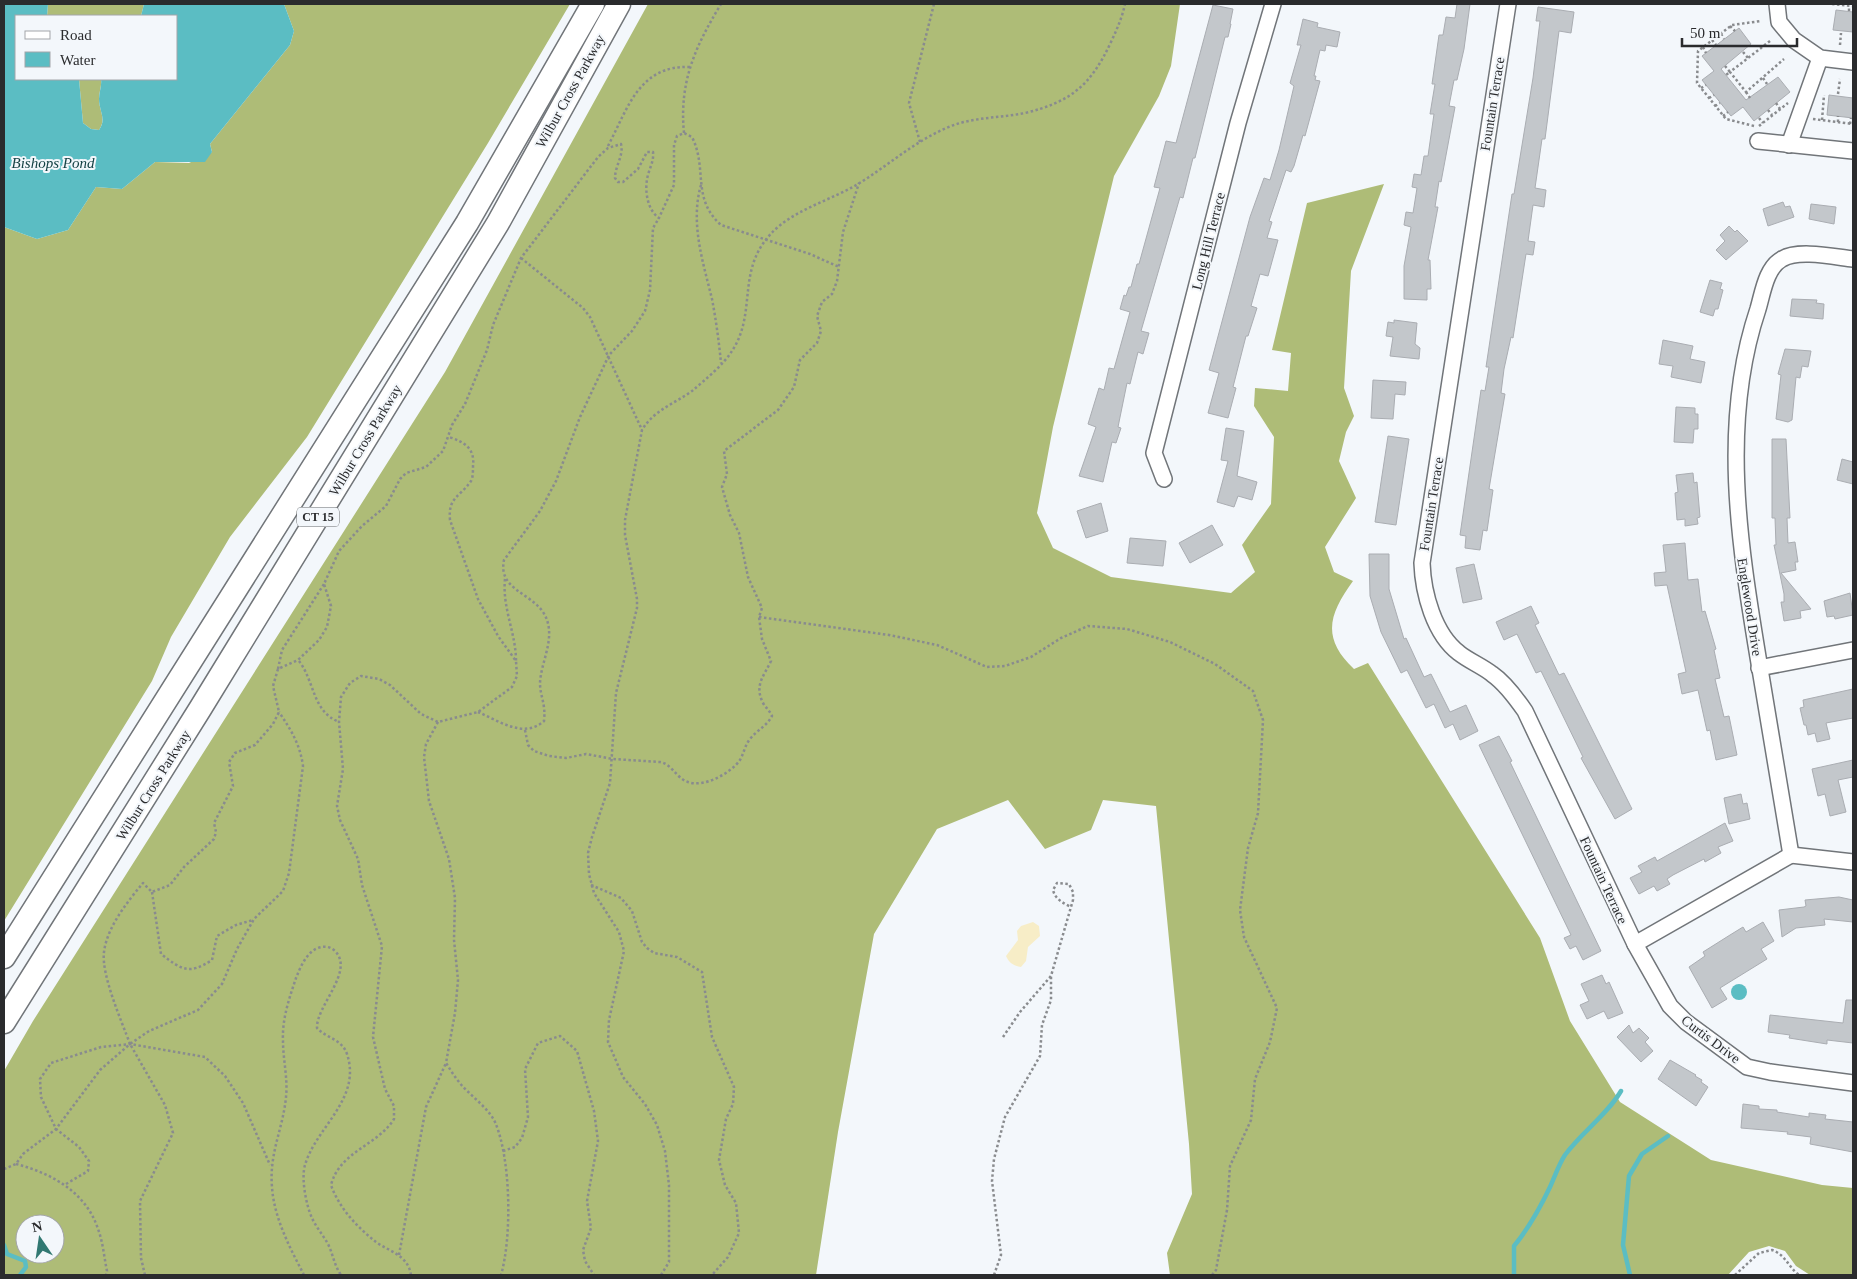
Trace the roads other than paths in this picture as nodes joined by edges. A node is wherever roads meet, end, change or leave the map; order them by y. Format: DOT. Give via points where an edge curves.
graph roads {
  1 [pos="593,4"];
  2 [pos="619,4"];
  3 [pos="1273,4"];
  4 [pos="1508,4"];
  5 [pos="1777,4"];
  6 [pos="1820,58"];
  7 [pos="1853,62"];
  8 [pos="1758,141"];
  9 [pos="1789,144"];
  10 [pos="1853,150"];
  11 [pos="1853,259"];
  12 [pos="1164,479"];
  13 [pos="1853,650"];
  14 [pos="1759,668"];
  15 [pos="1791,855"];
  16 [pos="1853,862"];
  17 [pos="1635,944"];
  18 [pos="4,957"];
  19 [pos="4,1022"];
  20 [pos="1853,1083"];
  1 -- 18 [label="highway, Wilbur Cross Parkway / CT 15" via="466,223"];
  2 -- 19 [label="highway, Wilbur Cross Parkway / CT 15" via="498,223 200,710"];
  3 -- 12 [label="street, Long Hill Terrace" via="1238,123 1154,453"];
  4 -- 17 [label="street, Fountain Terrace" via="1429,517 1423,576 1443,636 1458,653 1492,674 1525,711"];
  5 -- 6 [label="street" via="1779,22 1794,40"];
  6 -- 7 [label="street"];
  6 -- 9 [label="street"];
  8 -- 9 [label="street"];
  9 -- 10 [label="street"];
  11 -- 14 [label="street, Englewood Drive" via="1801,255 1782,258 1769,274 1748,338 1738,394 1736,450 1741,559"];
  13 -- 14 [label="street"];
  14 -- 15 [label="street, Englewood Drive"];
  15 -- 16 [label="street"];
  15 -- 17 [label="street"];
  17 -- 20 [label="street, Curtis Drive" via="1670,1006 1686,1022 1748,1067"];
}
